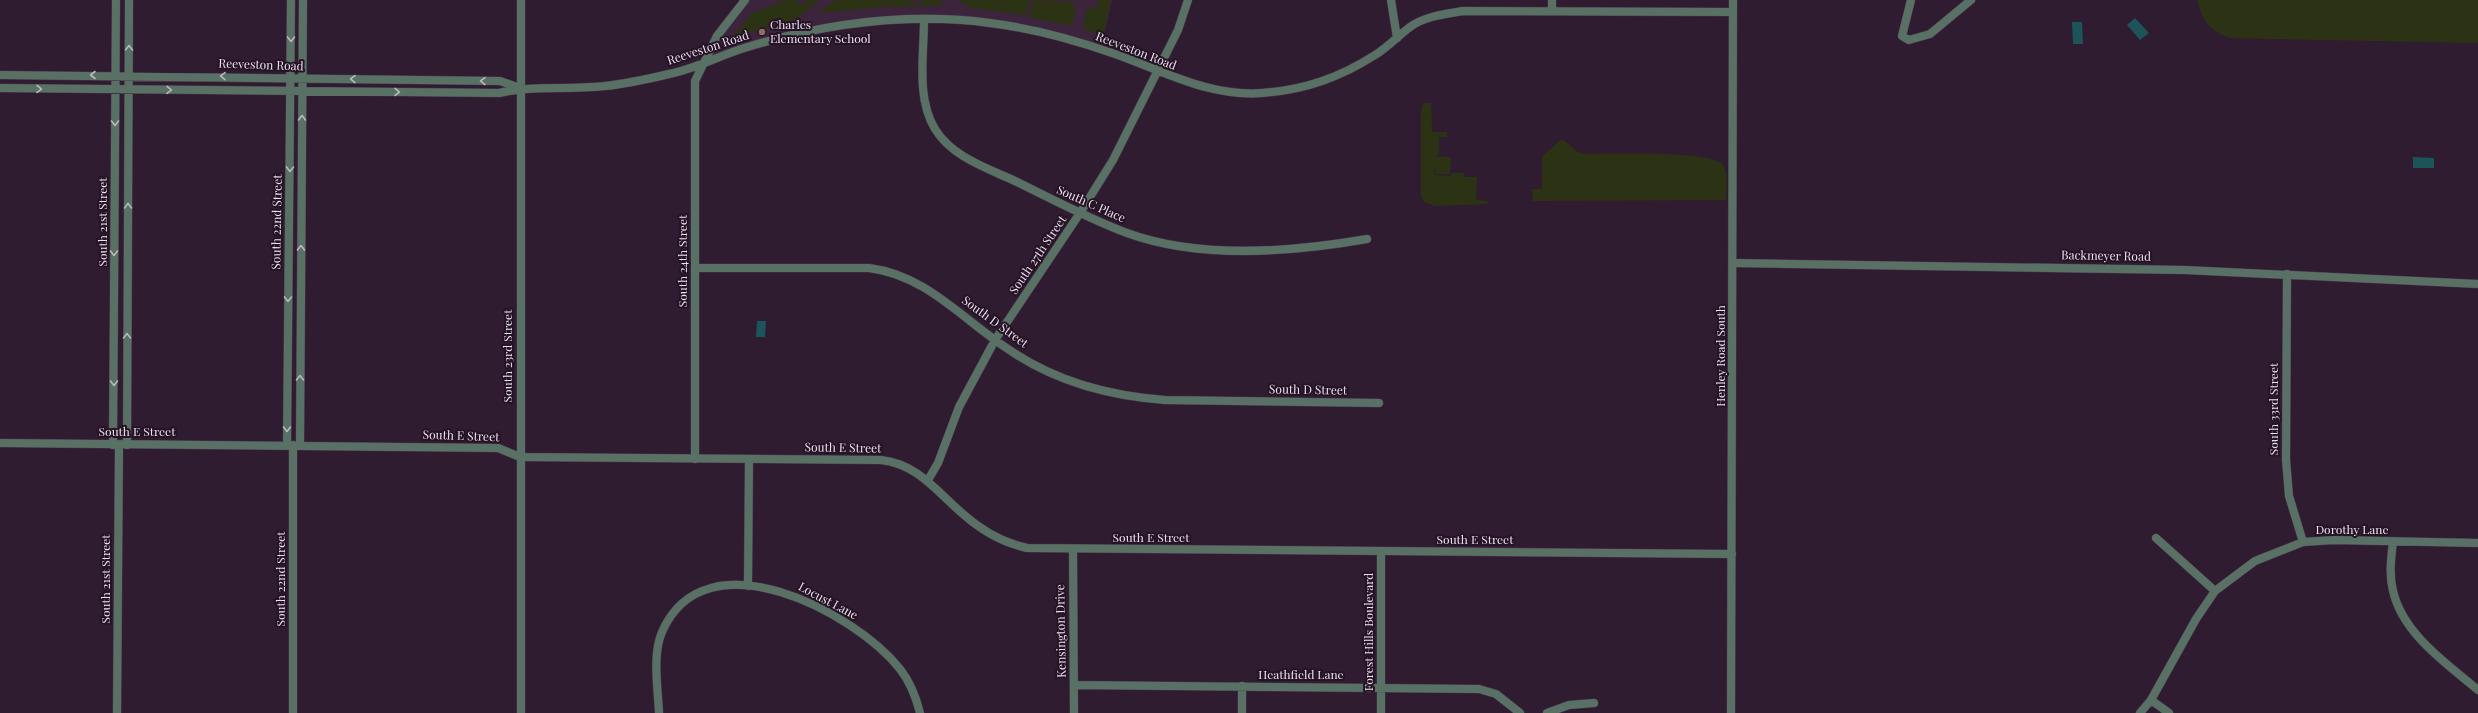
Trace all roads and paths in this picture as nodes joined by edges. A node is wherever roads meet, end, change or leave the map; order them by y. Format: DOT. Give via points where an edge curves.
graph roads {
  1 [pos="116,0"];
  2 [pos="129,0"];
  3 [pos="291,0"];
  4 [pos="303,0"];
  5 [pos="521,0"];
  6 [pos="745,0"];
  7 [pos="1188,0"];
  8 [pos="1391,0"];
  9 [pos="1552,0"];
  10 [pos="1732,0"];
  11 [pos="1911,0"];
  12 [pos="1971,0"];
  13 [pos="1552,10"];
  14 [pos="1732,12"];
  15 [pos="924,20"];
  16 [pos="1397,38"];
  17 [pos="702,64"];
  18 [pos="1157,72"];
  19 [pos="0,75"];
  20 [pos="116,75"];
  21 [pos="129,75"];
  22 [pos="290,77"];
  23 [pos="302,79"];
  24 [pos="0,88"];
  25 [pos="521,88"];
  26 [pos="115,89"];
  27 [pos="128,89"];
  28 [pos="302,91"];
  29 [pos="290,92"];
  30 [pos="1080,213"];
  31 [pos="1367,239"];
  32 [pos="1734,263"];
  33 [pos="695,268"];
  34 [pos="2287,274"];
  35 [pos="2478,284"];
  36 [pos="995,340"];
  37 [pos="1379,403"];
  38 [pos="0,443"];
  39 [pos="120,444"];
  40 [pos="293,445"];
  41 [pos="520,457"];
  42 [pos="695,459"];
  43 [pos="749,459"];
  44 [pos="928,480"];
  45 [pos="2156,538"];
  46 [pos="2304,542"];
  47 [pos="2393,542"];
  48 [pos="2478,543"];
  49 [pos="1073,550"];
  50 [pos="1381,552"];
  51 [pos="1732,554"];
  52 [pos="748,586"];
  53 [pos="2215,591"];
  54 [pos="1074,685"];
  55 [pos="1242,686"];
  56 [pos="1381,687"];
  57 [pos="2478,690"];
  58 [pos="2151,700"];
  59 [pos="1594,703"];
  60 [pos="117,713"];
  61 [pos="292,713"];
  62 [pos="521,713"];
  63 [pos="659,713"];
  64 [pos="920,713"];
  65 [pos="1074,713"];
  66 [pos="1242,713"];
  67 [pos="1381,713"];
  68 [pos="1520,713"];
  69 [pos="1547,713"];
  70 [pos="1731,713"];
  71 [pos="2140,713"];
  72 [pos="2169,713"];
  1 -- 20 [label="street, South 21st Street"];
  21 -- 2 [label="street, South 21st Street, one-way"];
  3 -- 22 [label="street, South 22nd Street, one-way"];
  4 -- 23 [label="street, South 22nd Street"];
  5 -- 25 [label="street, South 23rd Street"];
  6 -- 17 [label="street, South 24th Street" via="717,36"];
  7 -- 18 [label="street, South 27th Street" via="1178,30"];
  8 -- 16 [label="street"];
  9 -- 13 [label="street"];
  10 -- 14 [label="street, Henley Road South"];
  11 -- 12 [label="street" via="1902,36 1913,40 1930,34"];
  13 -- 14 [label="street, Reeveston Road"];
  13 -- 16 [label="street, Reeveston Road" via="1463,11 1437,16 1413,25"];
  14 -- 32 [label="street, Henley Road South"];
  15 -- 17 [label="street, Reeveston Road" via="841,24 808,30 739,50"];
  15 -- 18 [label="street, Reeveston Road" via="1026,28 1114,54"];
  15 -- 30 [label="street, South C Place" via="924,97 929,119 938,134 956,153"];
  16 -- 18 [label="street, Reeveston Road" via="1378,53 1334,78 1293,90 1259,93 1211,90"];
  17 -- 25 [label="street, Reeveston Road" via="670,74 606,86"];
  17 -- 33 [label="street, South 24th Street" via="695,81"];
  18 -- 30 [label="street, South 27th Street" via="1113,160"];
  20 -- 19 [label="street, Reeveston Road, one-way"];
  20 -- 21 [label="street, Reeveston Road"];
  20 -- 26 [label="street, South 21st Street"];
  22 -- 21 [label="street, Reeveston Road, one-way"];
  21 -- 27 [label="street, South 21st Street"];
  22 -- 23 [label="street, Reeveston Road"];
  22 -- 29 [label="street, South 22nd Street"];
  25 -- 23 [label="street, Reeveston Road, one-way" via="500,82"];
  23 -- 28 [label="street, South 22nd Street"];
  24 -- 26 [label="street, Reeveston Road, one-way"];
  28 -- 25 [label="street, Reeveston Road, one-way" via="499,93"];
  25 -- 41 [label="street, South 23rd Street"];
  26 -- 27 [label="street, Reeveston Road"];
  26 -- 39 [label="street, South 21st Street, one-way"];
  27 -- 29 [label="street, Reeveston Road, one-way"];
  39 -- 27 [label="street, South 21st Street, one-way"];
  28 -- 29 [label="street, Reeveston Road"];
  40 -- 28 [label="street, South 22nd Street, one-way"];
  29 -- 40 [label="street, South 22nd Street, one-way"];
  30 -- 31 [label="street, South C Place" via="1128,234 1160,242 1211,249 1296,249"];
  30 -- 36 [label="street, South 27th Street"];
  32 -- 34 [label="street, Backmeyer Road" via="2069,267"];
  32 -- 51 [label="street, Henley Road South"];
  33 -- 36 [label="street, South D Street" via="888,270 916,281"];
  33 -- 42 [label="street, South 24th Street"];
  34 -- 35 [label="street, Backmeyer Road"];
  34 -- 46 [label="street, South 33rd Street" via="2286,460 2289,496"];
  36 -- 37 [label="street, South D Street" via="1008,350 1051,372 1085,386 1134,398"];
  36 -- 44 [label="street, South 27th Street" via="959,407 938,463"];
  38 -- 39 [label="street, South E Street"];
  39 -- 40 [label="street, South E Street"];
  39 -- 60 [label="street, South 21st Street"];
  40 -- 41 [label="street, South E Street" via="498,448"];
  40 -- 61 [label="street, South 22nd Street"];
  41 -- 42 [label="street, South E Street"];
  41 -- 62 [label="street, South 23rd Street"];
  42 -- 43 [label="street, South E Street"];
  43 -- 44 [label="street, South E Street" via="883,460 908,467"];
  43 -- 52 [label="street"];
  44 -- 49 [label="street, South E Street" via="963,515 997,538 1028,548"];
  45 -- 53 [label="street"];
  46 -- 47 [label="street, Dorothy Lane"];
  46 -- 53 [label="street, Dorothy Lane" via="2255,561"];
  47 -- 48 [label="street, Dorothy Lane"];
  47 -- 57 [label="street" via="2393,592 2406,621 2423,642"];
  49 -- 50 [label="street, South E Street"];
  49 -- 54 [label="street, Kensington Drive"];
  50 -- 51 [label="street, South E Street"];
  50 -- 56 [label="street, Forest Hills Boulevard"];
  51 -- 70 [label="street, Henley Road South"];
  52 -- 63 [label="street, Locust Lane" via="732,585 706,590 690,598 675,612 662,633 658,652"];
  52 -- 64 [label="street, Locust Lane" via="791,594 851,626 901,669 914,691"];
  53 -- 58 [label="street, Dorothy Lane" via="2196,619"];
  54 -- 55 [label="street, Heathfield Lane"];
  54 -- 65 [label="street, Kensington Drive"];
  55 -- 56 [label="street, Heathfield Lane"];
  55 -- 66 [label="street"];
  56 -- 67 [label="street, Forest Hills Boulevard"];
  56 -- 68 [label="street, Heathfield Lane" via="1479,689 1496,694"];
  58 -- 71 [label="street, Dorothy Lane"];
  58 -- 72 [label="street"];
  59 -- 69 [label="street" via="1569,705"];
}
